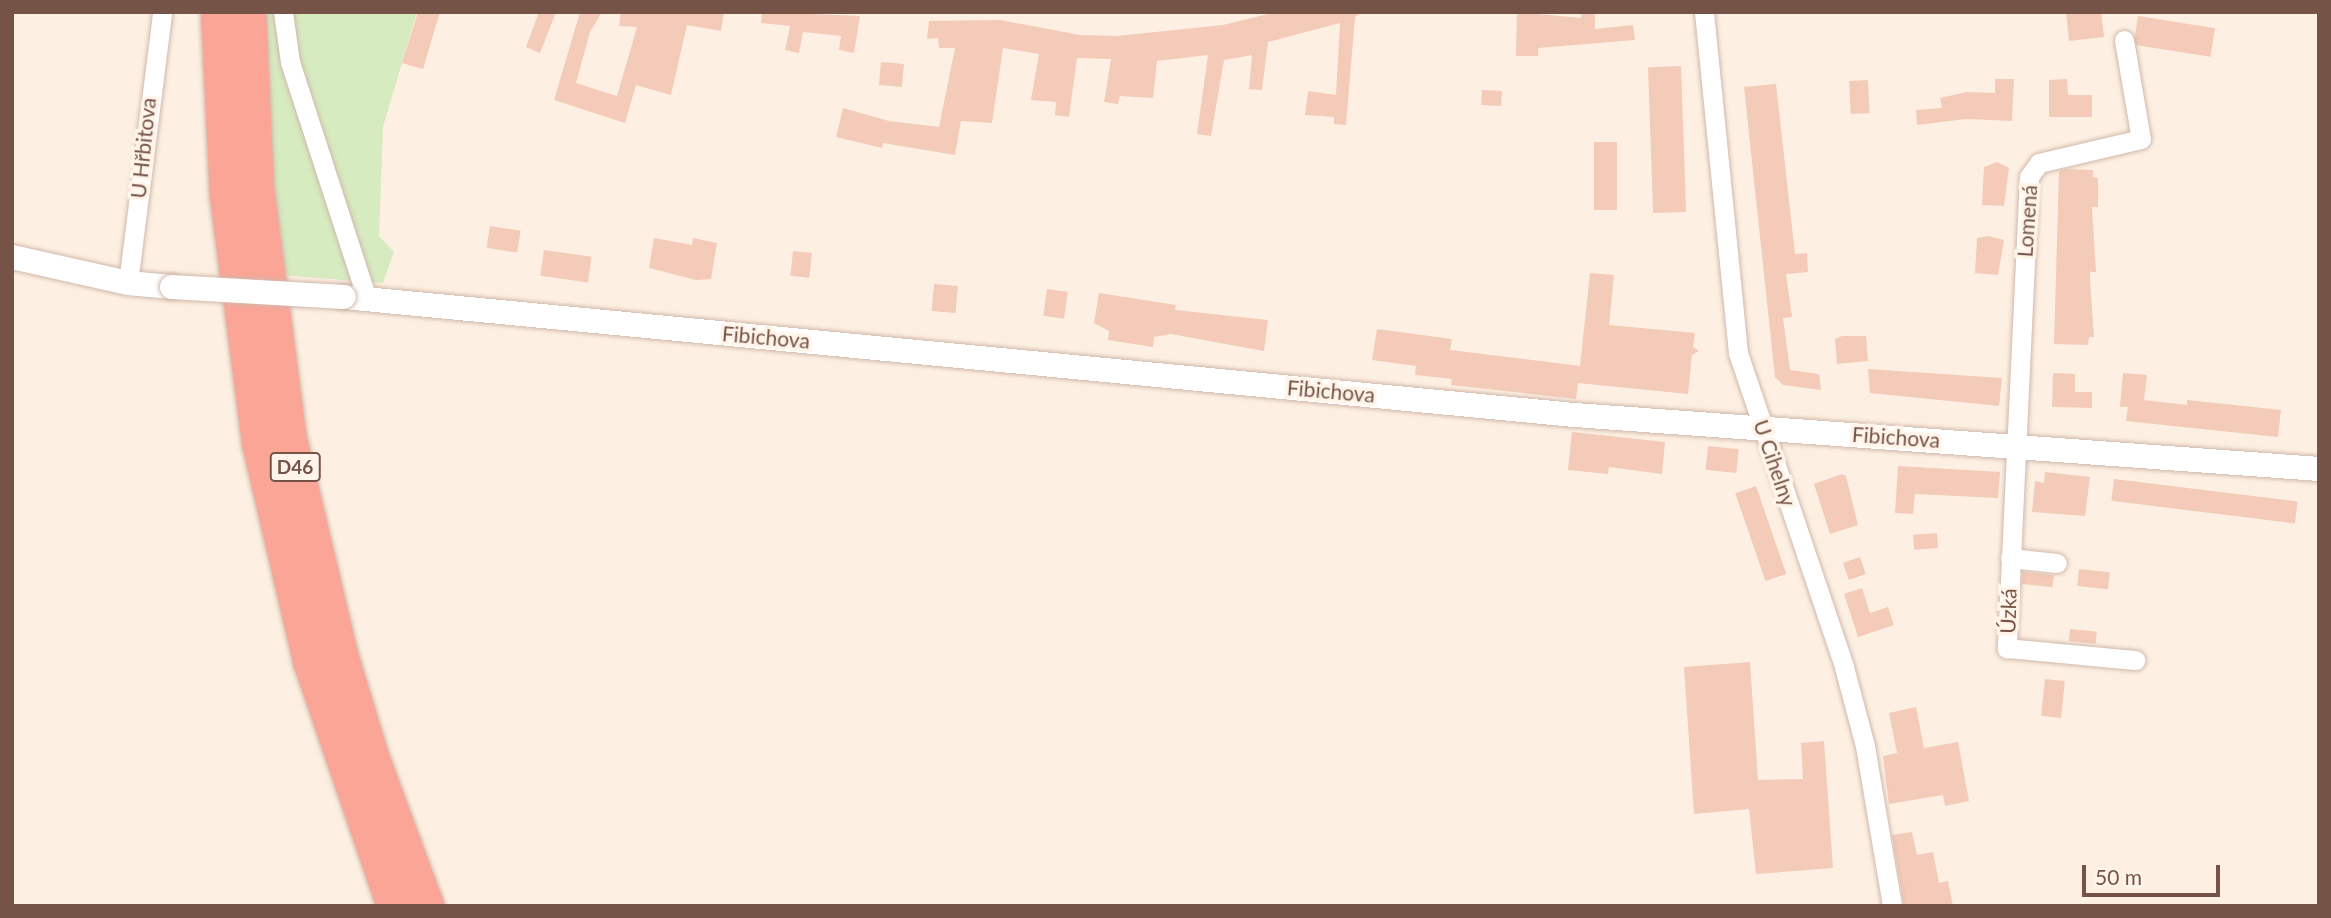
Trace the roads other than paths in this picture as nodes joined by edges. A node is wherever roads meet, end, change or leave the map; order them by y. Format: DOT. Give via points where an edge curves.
graph roads {
  1 [pos="162,12"];
  2 [pos="218,12"];
  3 [pos="248,12"];
  4 [pos="283,12"];
  5 [pos="1704,12"];
  6 [pos="2124,40"];
  7 [pos="12,257"];
  8 [pos="128,283"];
  9 [pos="355,298"];
  10 [pos="1762,428"];
  11 [pos="2014,444"];
  12 [pos="2319,469"];
  13 [pos="2010,558"];
  14 [pos="2057,563"];
  15 [pos="2135,660"];
  16 [pos="394,906"];
  17 [pos="426,906"];
  18 [pos="1892,906"];
  1 -- 8 [label="street, U Hřbitova"];
  2 -- 16 [label="highway, D46" via="227,195 259,442 311,663"];
  3 -- 17 [label="highway, D46" via="256,187 288,435 340,655 371,757"];
  4 -- 9 [label="street" via="290,62"];
  5 -- 10 [label="street, U Cihelny" via="1738,353"];
  6 -- 11 [label="street, Lomená" via="2141,139 2039,163 2029,177"];
  7 -- 8 [label="street, Fibichova"];
  8 -- 9 [label="street, Fibichova, bridge"];
  9 -- 10 [label="street, Fibichova" via="1575,415"];
  10 -- 11 [label="street, Fibichova"];
  10 -- 18 [label="street, U Cihelny" via="1844,667 1865,746"];
  11 -- 12 [label="street, Fibichova"];
  11 -- 13 [label="street, Úzká"];
  13 -- 14 [label="street"];
  13 -- 15 [label="street, Úzká" via="2007,648"];
}
